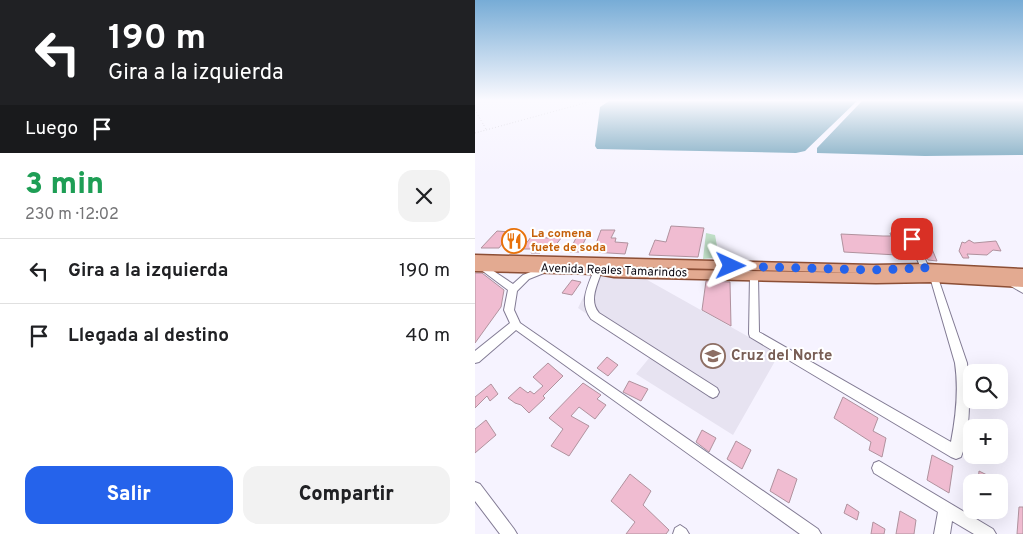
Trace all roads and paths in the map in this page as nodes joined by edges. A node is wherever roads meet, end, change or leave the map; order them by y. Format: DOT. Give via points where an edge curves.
graph roads {
  1 [pos="485,126"];
  2 [pos="502,126"];
  3 [pos="487,130"];
  4 [pos="475,133"];
  5 [pos="912,239"];
  6 [pos="517,263"];
  7 [pos="478,264"];
  8 [pos="925,268"];
  9 [pos="546,269"];
  10 [pos="598,270"];
  11 [pos="731,271"];
  12 [pos="1023,273"];
  13 [pos="754,275"];
  14 [pos="934,278"];
  15 [pos="1011,280"];
  16 [pos="513,289"];
  17 [pos="1023,289"];
  18 [pos="520,327"];
  19 [pos="475,358"];
  20 [pos="713,392"];
  21 [pos="879,468"];
  22 [pos="475,489"];
  23 [pos="946,509"];
  24 [pos="509,534"];
  25 [pos="813,534"];
  26 [pos="942,534"];
  27 [pos="989,534"];
  1 -- 3 [label="path"];
  2 -- 3 [label="path"];
  3 -- 4 [label="path"];
  5 -- 8 [label="street"];
  6 -- 7 [label="main road, Avenida Reales Tamarindos"];
  6 -- 9 [label="main road, Avenida Reales Tamarindos"];
  6 -- 11 [label="main road, Avenida Reales Tamarindos"];
  7 -- 16 [label="street"];
  8 -- 11 [label="main road, Avenida Reales Tamarindos"];
  8 -- 15 [label="main road, Avenida Reales Tamarindos"];
  9 -- 10 [label="main road, Avenida Reales Tamarindos"];
  9 -- 16 [label="street" via="526,278"];
  10 -- 11 [label="main road, Avenida Reales Tamarindos" via="614,273"];
  10 -- 20 [label="street" via="590,292 589,311"];
  11 -- 13 [label="main road, Avenida Reales Tamarindos"];
  12 -- 15 [label="main road, Avenida Reales Tamarindos"];
  13 -- 14 [label="main road, Avenida Reales Tamarindos"];
  13 -- 14 [label="street" via="754,334 956,452 963,411 963,378"];
  14 -- 15 [label="main road, Avenida Reales Tamarindos"];
  15 -- 17 [label="street"];
  16 -- 19 [label="street" via="509,310 516,324"];
  18 -- 25 [label="street"];
  21 -- 23 [label="street"];
  22 -- 24 [label="street"];
  23 -- 26 [label="street"];
  23 -- 27 [label="street"];
}
